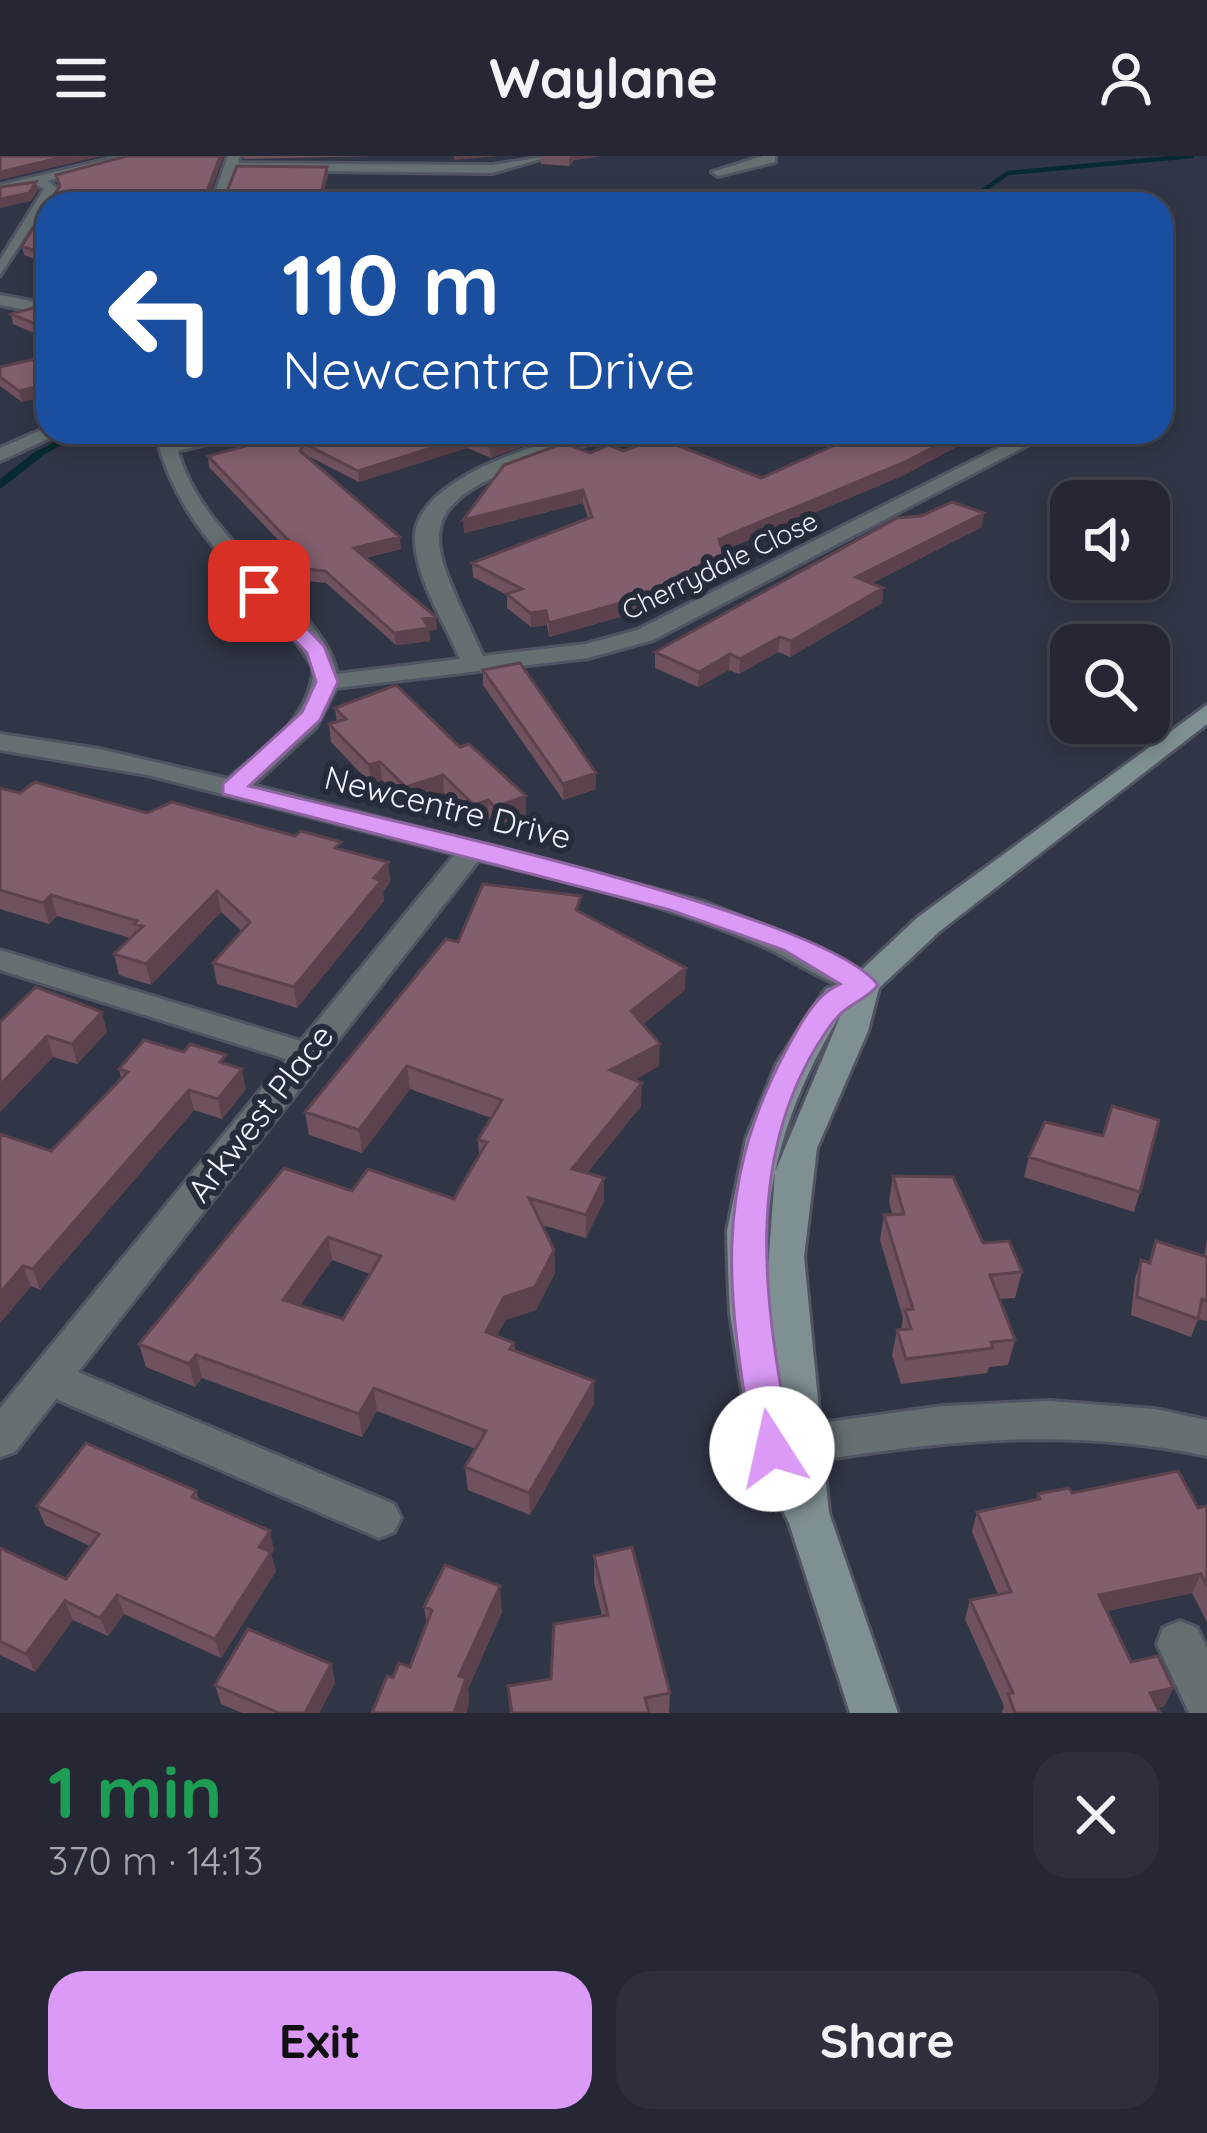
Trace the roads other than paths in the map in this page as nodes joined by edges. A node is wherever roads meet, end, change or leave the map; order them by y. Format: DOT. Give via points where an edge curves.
graph roads {
  1 [pos="135,156"];
  2 [pos="544,156"];
  3 [pos="769,156"];
  4 [pos="232,161"];
  5 [pos="428,161"];
  6 [pos="718,172"];
  7 [pos="37,180"];
  8 [pos="0,189"];
  9 [pos="49,192"];
  10 [pos="221,192"];
  11 [pos="36,222"];
  12 [pos="0,271"];
  13 [pos="0,300"];
  14 [pos="36,307"];
  15 [pos="36,438"];
  16 [pos="166,444"];
  17 [pos="569,444"];
  18 [pos="1022,444"];
  19 [pos="0,455"];
  20 [pos="474,664"];
  21 [pos="327,682"];
  22 [pos="1207,712"];
  23 [pos="0,742"];
  24 [pos="232,789"];
  25 [pos="472,850"];
  26 [pos="6,969"];
  27 [pos="864,985"];
  28 [pos="306,1054"];
  29 [pos="50,1378"];
  30 [pos="0,1438"];
  31 [pos="1207,1438"];
  32 [pos="789,1446"];
  33 [pos="379,1519"];
  34 [pos="1180,1645"];
  35 [pos="1207,1698"];
  36 [pos="874,1713"];
  1 -- 7 [label="street"];
  2 -- 5 [label="street" via="500,168"];
  3 -- 6 [label="street" via="770,162"];
  4 -- 5 [label="street"];
  4 -- 10 [label="street"];
  7 -- 8 [label="street"];
  7 -- 9 [label="street"];
  11 -- 12 [label="street"];
  13 -- 14 [label="street"];
  15 -- 19 [label="street"];
  16 -- 21 [label="street" via="212,537 317,651"];
  17 -- 20 [label="street" via="456,488 429,516 424,533"];
  18 -- 20 [label="street, Cherrydale Close" via="645,635 588,651"];
  20 -- 21 [label="street, Cherrydale Close"];
  21 -- 24 [label="street" via="312,715"];
  22 -- 27 [label="street" via="929,924"];
  23 -- 24 [label="street, Newcentre Drive"];
  24 -- 25 [label="street, Newcentre Drive"];
  25 -- 27 [label="street, Newcentre Drive" via="763,932"];
  25 -- 28 [label="street, Arkwest Place"];
  26 -- 28 [label="street"];
  27 -- 32 [label="street" via="838,996 814,1026 780,1091 753,1183 749,1313"];
  28 -- 29 [label="street, Arkwest Place"];
  29 -- 30 [label="street, Arkwest Place"];
  29 -- 33 [label="street"];
  31 -- 32 [label="street" via="1153,1423 1068,1419"];
  32 -- 36 [label="street"];
  34 -- 35 [label="street"];
}
